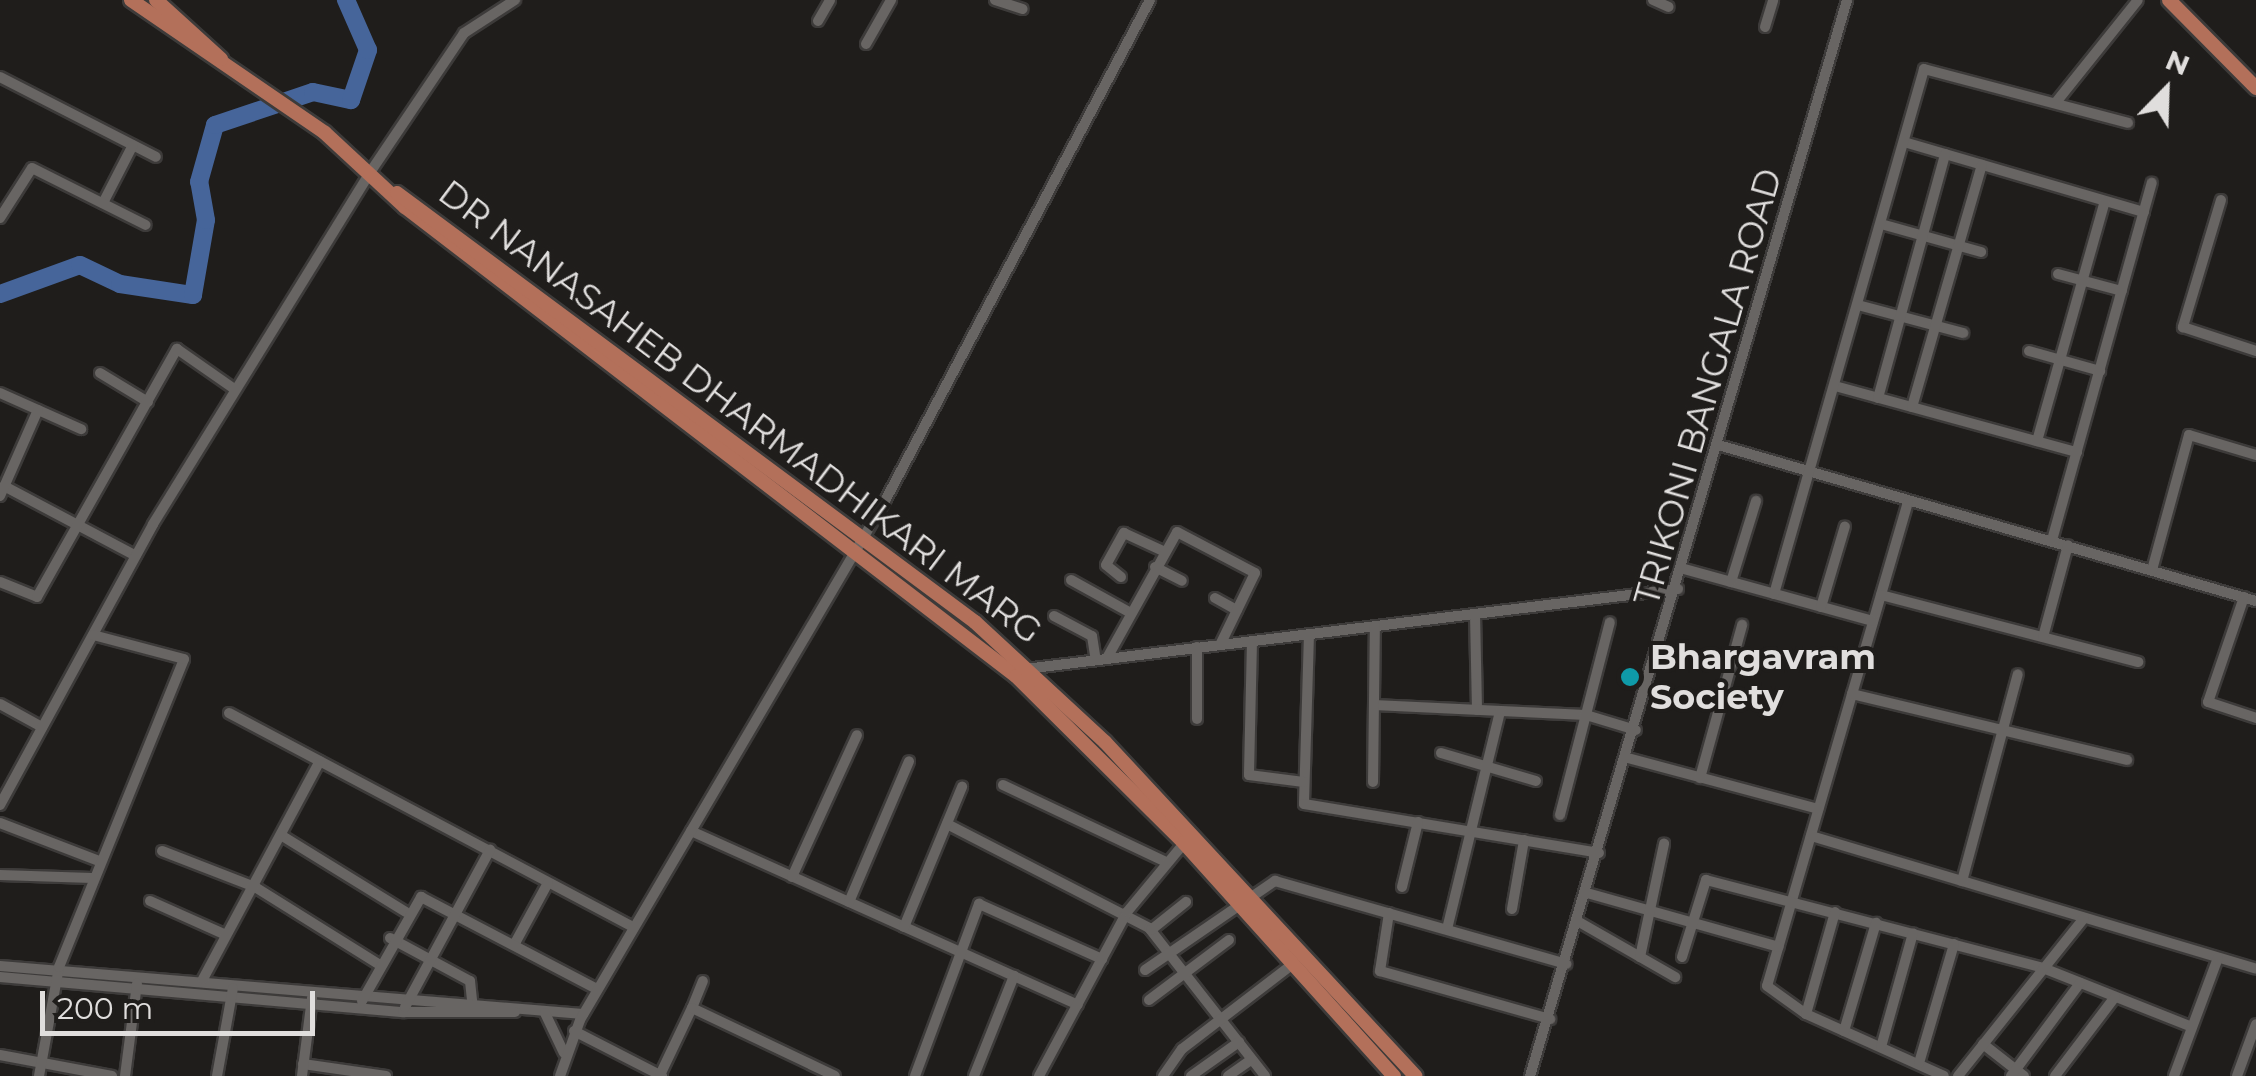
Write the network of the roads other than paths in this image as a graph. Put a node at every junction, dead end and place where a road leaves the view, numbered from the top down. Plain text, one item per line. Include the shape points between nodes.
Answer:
1 (131, 0) edge
2 (156, 0) edge
3 (515, 0) edge
4 (830, 0) edge
5 (891, 0) edge
6 (995, 0) edge
7 (1150, 0) edge
8 (1653, 0) edge
9 (1774, 0) edge
10 (1847, 0) edge
11 (2138, 0) edge
12 (2169, 0) edge
13 (1669, 6) dead end
14 (1023, 9) dead end
15 (818, 21) dead end
16 (1765, 27) dead end
17 (866, 44) dead end
18 (221, 59) junction
19 (1, 79) edge
20 (2256, 88) edge
21 (2057, 101) junction
22 (2128, 123) dead end
23 (1904, 142) junction
24 (133, 145) junction
25 (1945, 154) junction
26 (156, 157) dead end
27 (1982, 165) junction
28 (372, 172) junction
29 (2152, 183) dead end
30 (2221, 200) dead end
31 (2105, 201) junction
32 (104, 203) junction
33 (2144, 212) junction
34 (0, 218) edge
35 (1881, 224) junction
36 (146, 225) dead end
37 (1922, 236) junction
38 (1959, 246) junction
39 (1981, 252) dead end
40 (2058, 274) dead end
41 (2083, 280) junction
42 (2122, 292) junction
43 (1858, 305) junction
44 (1900, 316) junction
45 (1936, 326) junction
46 (1963, 333) dead end
47 (2029, 351) dead end
48 (2256, 351) edge
49 (2060, 360) junction
50 (2100, 371) junction
51 (100, 372) dead end
52 (1835, 386) junction
53 (233, 388) junction
54 (0, 393) edge
55 (1878, 398) junction
56 (148, 402) junction
57 (1912, 407) junction
58 (38, 410) junction
59 (81, 429) dead end
60 (2037, 441) junction
61 (1722, 446) junction
62 (2077, 452) junction
63 (2255, 453) edge
64 (1810, 472) junction
65 (2, 491) edge
66 (1756, 501) dead end
67 (1908, 502) junction
68 (78, 525) junction
69 (1846, 526) dead end
70 (2052, 540) junction
71 (859, 544) junction
72 (2068, 545) junction
73 (1163, 551) junction
74 (136, 556) junction
75 (1155, 567) junction
76 (1684, 570) junction
77 (2152, 570) junction
78 (1121, 577) dead end
79 (1071, 580) dead end
80 (1182, 581) dead end
81 (0, 582) edge
82 (1731, 582) junction
83 (1678, 590) junction
84 (1774, 594) junction
85 (1881, 595) junction
86 (1215, 598) dead end
87 (2250, 599) edge
88 (1821, 606) junction
89 (1237, 610) junction
90 (1131, 613) junction
91 (1474, 614) junction
92 (1054, 616) dead end
93 (1873, 621) junction
94 (1610, 622) dead end
95 (1742, 625) dead end
96 (1375, 626) junction
97 (1309, 634) junction
98 (93, 636) junction
99 (2043, 637) junction
100 (1252, 641) junction
101 (1220, 644) junction
102 (1197, 648) junction
103 (1101, 659) junction
104 (2138, 662) dead end
105 (1021, 672) junction
106 (2018, 674) dead end
107 (1852, 694) junction
108 (0, 704) edge
109 (1374, 705) junction
110 (1477, 710) junction
111 (1500, 711) junction
112 (229, 713) dead end
113 (1586, 715) junction
114 (1197, 718) dead end
115 (2256, 718) edge
116 (42, 727) junction
117 (1636, 730) junction
118 (2000, 734) junction
119 (856, 735) dead end
120 (1441, 753) dead end
121 (1628, 758) junction
122 (2127, 760) dead end
123 (320, 761) junction
124 (909, 761) dead end
125 (1488, 767) junction
126 (1700, 778) junction
127 (1536, 781) dead end
128 (1304, 782) junction
129 (1373, 782) dead end
130 (1004, 785) dead end
131 (962, 787) dead end
132 (0, 805) edge
133 (1818, 810) junction
134 (1560, 814) dead end
135 (1418, 822) junction
136 (0, 823) edge
137 (947, 824) junction
138 (690, 831) junction
139 (1472, 832) junction
140 (1811, 836) junction
141 (284, 837) junction
142 (1189, 839) junction
143 (1524, 840) junction
144 (1664, 844) dead end
145 (490, 850) junction
146 (162, 851) dead end
147 (1600, 853) junction
148 (100, 861) junction
149 (1164, 861) junction
150 (0, 875) edge
151 (792, 876) junction
152 (92, 878) junction
153 (1962, 882) junction
154 (548, 883) junction
155 (256, 886) junction
156 (1402, 887) dead end
157 (1587, 894) junction
158 (1241, 898) junction
159 (150, 900) dead end
160 (1792, 900) junction
161 (849, 902) junction
162 (1186, 902) dead end
163 (1512, 908) dead end
164 (1650, 911) junction
165 (406, 912) junction
166 (1127, 912) junction
167 (1834, 912) junction
168 (454, 914) junction
169 (1388, 914) junction
170 (2084, 918) junction
171 (1579, 922) junction
172 (1691, 922) junction
173 (1876, 923) junction
174 (634, 927) junction
175 (904, 927) junction
176 (1447, 929) junction
177 (1151, 930) junction
178 (1912, 933) junction
179 (226, 936) junction
180 (390, 938) junction
181 (1229, 940) dead end
182 (1954, 944) junction
183 (514, 946) junction
184 (1779, 946) junction
185 (1170, 951) junction
186 (960, 952) junction
187 (1640, 957) junction
188 (1682, 957) dead end
189 (2218, 958) junction
190 (430, 959) junction
191 (1102, 959) junction
192 (378, 964) junction
193 (1566, 964) junction
194 (0, 966) edge
195 (1290, 966) junction
196 (2043, 968) junction
197 (1145, 970) dead end
198 (2256, 970) edge
199 (58, 972) junction
200 (1185, 972) junction
201 (1014, 976) junction
202 (0, 977) edge
203 (1675, 977) dead end
204 (203, 979) junction
205 (703, 980) dead end
206 (2080, 983) junction
207 (136, 984) junction
208 (233, 987) junction
209 (597, 990) junction
210 (312, 997) junction
211 (2115, 997) junction
212 (1149, 1000) dead end
213 (362, 1002) junction
214 (1078, 1005) junction
215 (405, 1007) junction
216 (473, 1008) junction
217 (692, 1008) junction
218 (546, 1014) junction
219 (1806, 1014) junction
220 (582, 1017) junction
221 (1222, 1019) junction
222 (1550, 1019) junction
223 (2256, 1024) edge
224 (2192, 1027) junction
225 (574, 1031) junction
226 (1844, 1031) junction
227 (1239, 1042) junction
228 (1983, 1044) junction
229 (1882, 1047) junction
230 (2252, 1048) edge
231 (564, 1053) junction
232 (0, 1056) edge
233 (1252, 1059) junction
234 (42, 1063) junction
235 (1919, 1063) junction
236 (302, 1070) edge
237 (1169, 1073) edge
238 (919, 1074) edge
239 (2017, 1074) edge
240 (39, 1076) edge
241 (112, 1076) edge
242 (124, 1076) edge
243 (217, 1076) edge
244 (386, 1076) edge
245 (560, 1076) edge
246 (661, 1076) edge
247 (835, 1076) edge
248 (974, 1076) edge
249 (1039, 1076) edge
250 (1191, 1076) edge
251 (1228, 1076) edge
252 (1264, 1076) edge
253 (1394, 1076) edge
254 (1415, 1076) edge
255 (1530, 1076) edge
256 (1944, 1076) edge
257 (1958, 1076) edge
258 (2055, 1076) edge
259 (2174, 1076) edge
260 (2237, 1076) edge

1 - 18 main road, DR NANASAHEB DHARMADHIKARI MARG
2 - 18 main road, DR NANASAHEB DHARMADHIKARI MARG
3 - 28 street via 464,33
4 - 15 street
5 - 17 street
6 - 14 street
7 - 71 street
8 - 13 street
9 - 16 street
10 - 61 street, TRIKONI BANGALA ROAD
11 - 21 street
12 - 20 main road
18 - 28 main road, DR NANASAHEB DHARMADHIKARI MARG
19 - 24 street
21 - 22 street
21 - 23 street via 1926,67
23 - 25 street
23 - 35 street
24 - 26 street
24 - 32 street
25 - 27 street
25 - 37 street
27 - 31 street
27 - 38 street
28 - 53 street
28 - 71 main road, DR NANASAHEB DHARMADHIKARI MARG
29 - 33 street
30 - 48 street via 2184,327
31 - 33 street
31 - 41 street
32 - 34 street via 32,168
32 - 36 street
33 - 42 street
35 - 37 street
35 - 43 street
37 - 38 street
37 - 44 street
38 - 39 street
38 - 45 street
40 - 41 street
41 - 42 street
41 - 49 street
42 - 50 street
43 - 44 street
43 - 52 street
44 - 45 street
44 - 55 street
45 - 46 street
45 - 57 street
47 - 49 street
49 - 50 street
49 - 60 street
50 - 62 street
51 - 56 street
52 - 55 street
52 - 64 street
53 - 56 street via 185,346
53 - 74 street
54 - 58 street
55 - 57 street
56 - 68 street
57 - 60 street
58 - 59 street
58 - 65 street
60 - 62 street
61 - 64 street
61 - 76 street, TRIKONI BANGALA ROAD
62 - 70 street
63 - 77 street via 2189,435
64 - 67 street
64 - 84 street
65 - 68 street
66 - 82 street
67 - 70 street
67 - 85 street
68 - 74 street
68 - 81 street via 37,597
69 - 88 street
70 - 72 street
71 - 105 main road, DR NANASAHEB DHARMADHIKARI MARG
71 - 138 street
72 - 77 street
72 - 99 street
73 - 75 street
73 - 78 street via 1124,533 1106,565
73 - 89 street via 1179,532 1252,570
74 - 98 street
75 - 80 street
75 - 90 street
76 - 82 street
76 - 83 street, TRIKONI BANGALA ROAD
77 - 87 street
79 - 90 street
82 - 84 street
83 - 91 street
83 - 117 street, TRIKONI BANGALA ROAD
84 - 88 street
85 - 93 street
85 - 99 street
86 - 89 street
87 - 115 street via 2208,702
88 - 93 street
89 - 101 street
90 - 103 street
91 - 96 street
91 - 110 street
92 - 103 street via 1092,636
93 - 107 street
94 - 113 street
95 - 126 street
96 - 97 street
96 - 109 street
97 - 100 street
97 - 128 street
98 - 116 street
98 - 148 street via 184,660
99 - 104 street
100 - 101 street
100 - 128 street via 1249,775
101 - 102 street
102 - 103 street
102 - 114 street
103 - 105 street
105 - 142 main road, DR NANASAHEB DHARMADHIKARI MARG
106 - 118 street
107 - 118 street
107 - 133 street
108 - 116 street
109 - 110 street
109 - 129 street
110 - 111 street
111 - 113 street
111 - 125 street
112 - 123 street
113 - 117 street
113 - 134 street
116 - 132 street
117 - 121 street, TRIKONI BANGALA ROAD
118 - 122 street
118 - 153 street
119 - 151 street
120 - 125 street
121 - 126 street
121 - 147 street, TRIKONI BANGALA ROAD
123 - 141 street
123 - 145 street
124 - 161 street
125 - 127 street
125 - 139 street
126 - 133 street
128 - 135 street via 1308,806
130 - 149 street
131 - 137 street
133 - 140 street
135 - 139 street
135 - 156 street
136 - 148 street
137 - 166 street
137 - 175 street
138 - 151 street
138 - 174 street
139 - 143 street
139 - 176 street
140 - 153 street
140 - 160 street
141 - 155 street
141 - 165 street
142 - 149 street
142 - 158 main road, DR NANASAHEB DHARMADHIKARI MARG
143 - 147 street
143 - 163 street
144 - 164 street
145 - 154 street
145 - 168 street
146 - 155 street
147 - 157 street, TRIKONI BANGALA ROAD
148 - 152 street
149 - 166 street
150 - 152 street
151 - 161 street
152 - 199 street
153 - 170 street
154 - 174 street
154 - 183 street
155 - 179 street
155 - 192 street
157 - 164 street
157 - 171 street, TRIKONI BANGALA ROAD
158 - 169 street via 1274,881
158 - 185 street
158 - 195 main road, DR NANASAHEB DHARMADHIKARI MARG
158 - 254 main road, DR NANASAHEB DHARMADHIKARI MARG
159 - 179 street
160 - 167 street
160 - 172 street via 1706,880
160 - 184 street
161 - 175 street
162 - 177 street
164 - 172 street
164 - 187 street
165 - 168 street via 421,897
165 - 180 street
166 - 177 street
166 - 191 street
167 - 173 street
167 - 219 street
168 - 183 street
168 - 190 street
169 - 176 street
169 - 222 street via 1380,971
170 - 189 street
170 - 196 street
171 - 187 street
171 - 193 street, TRIKONI BANGALA ROAD
172 - 184 street
172 - 188 street
173 - 178 street
173 - 226 street
174 - 209 street
175 - 186 street
176 - 193 street
177 - 185 street
178 - 182 street
178 - 229 street
179 - 204 street
180 - 190 street
180 - 192 street
181 - 200 street
182 - 196 street
182 - 235 street
183 - 209 street
184 - 219 street via 1768,989
185 - 197 street
185 - 200 street
186 - 191 street via 979,904
186 - 201 street
186 - 238 street
187 - 203 street
189 - 198 street
189 - 224 street
190 - 215 street
190 - 216 street via 470,981
191 - 214 street
192 - 213 street
193 - 222 street, TRIKONI BANGALA ROAD
194 - 199 street
195 - 221 street
195 - 253 main road, DR NANASAHEB DHARMADHIKARI MARG
196 - 206 street
196 - 228 street
199 - 202 street
199 - 204 street
199 - 207 street
199 - 234 street
200 - 212 street
200 - 221 street
201 - 214 street
201 - 248 street
204 - 208 street
205 - 217 street
206 - 211 street
206 - 239 street
207 - 208 street
207 - 242 street
208 - 210 street
208 - 243 street
209 - 220 street
210 - 213 street
210 - 236 street
211 - 224 street
211 - 258 street
213 - 215 street
214 - 249 street
215 - 216 street
216 - 218 street
216 - 220 street
217 - 246 street
217 - 247 street
218 - 220 street
218 - 231 street
219 - 226 street
220 - 225 street
221 - 227 street
221 - 237 street
222 - 255 street, TRIKONI BANGALA ROAD
223 - 230 street
224 - 259 street
225 - 231 street
225 - 246 street
226 - 229 street
227 - 233 street
227 - 250 street
228 - 239 street
228 - 257 street
229 - 235 street
230 - 260 street
231 - 245 street
232 - 234 street
233 - 251 street
233 - 252 street
234 - 240 street
234 - 241 street
235 - 256 street
236 - 244 street

